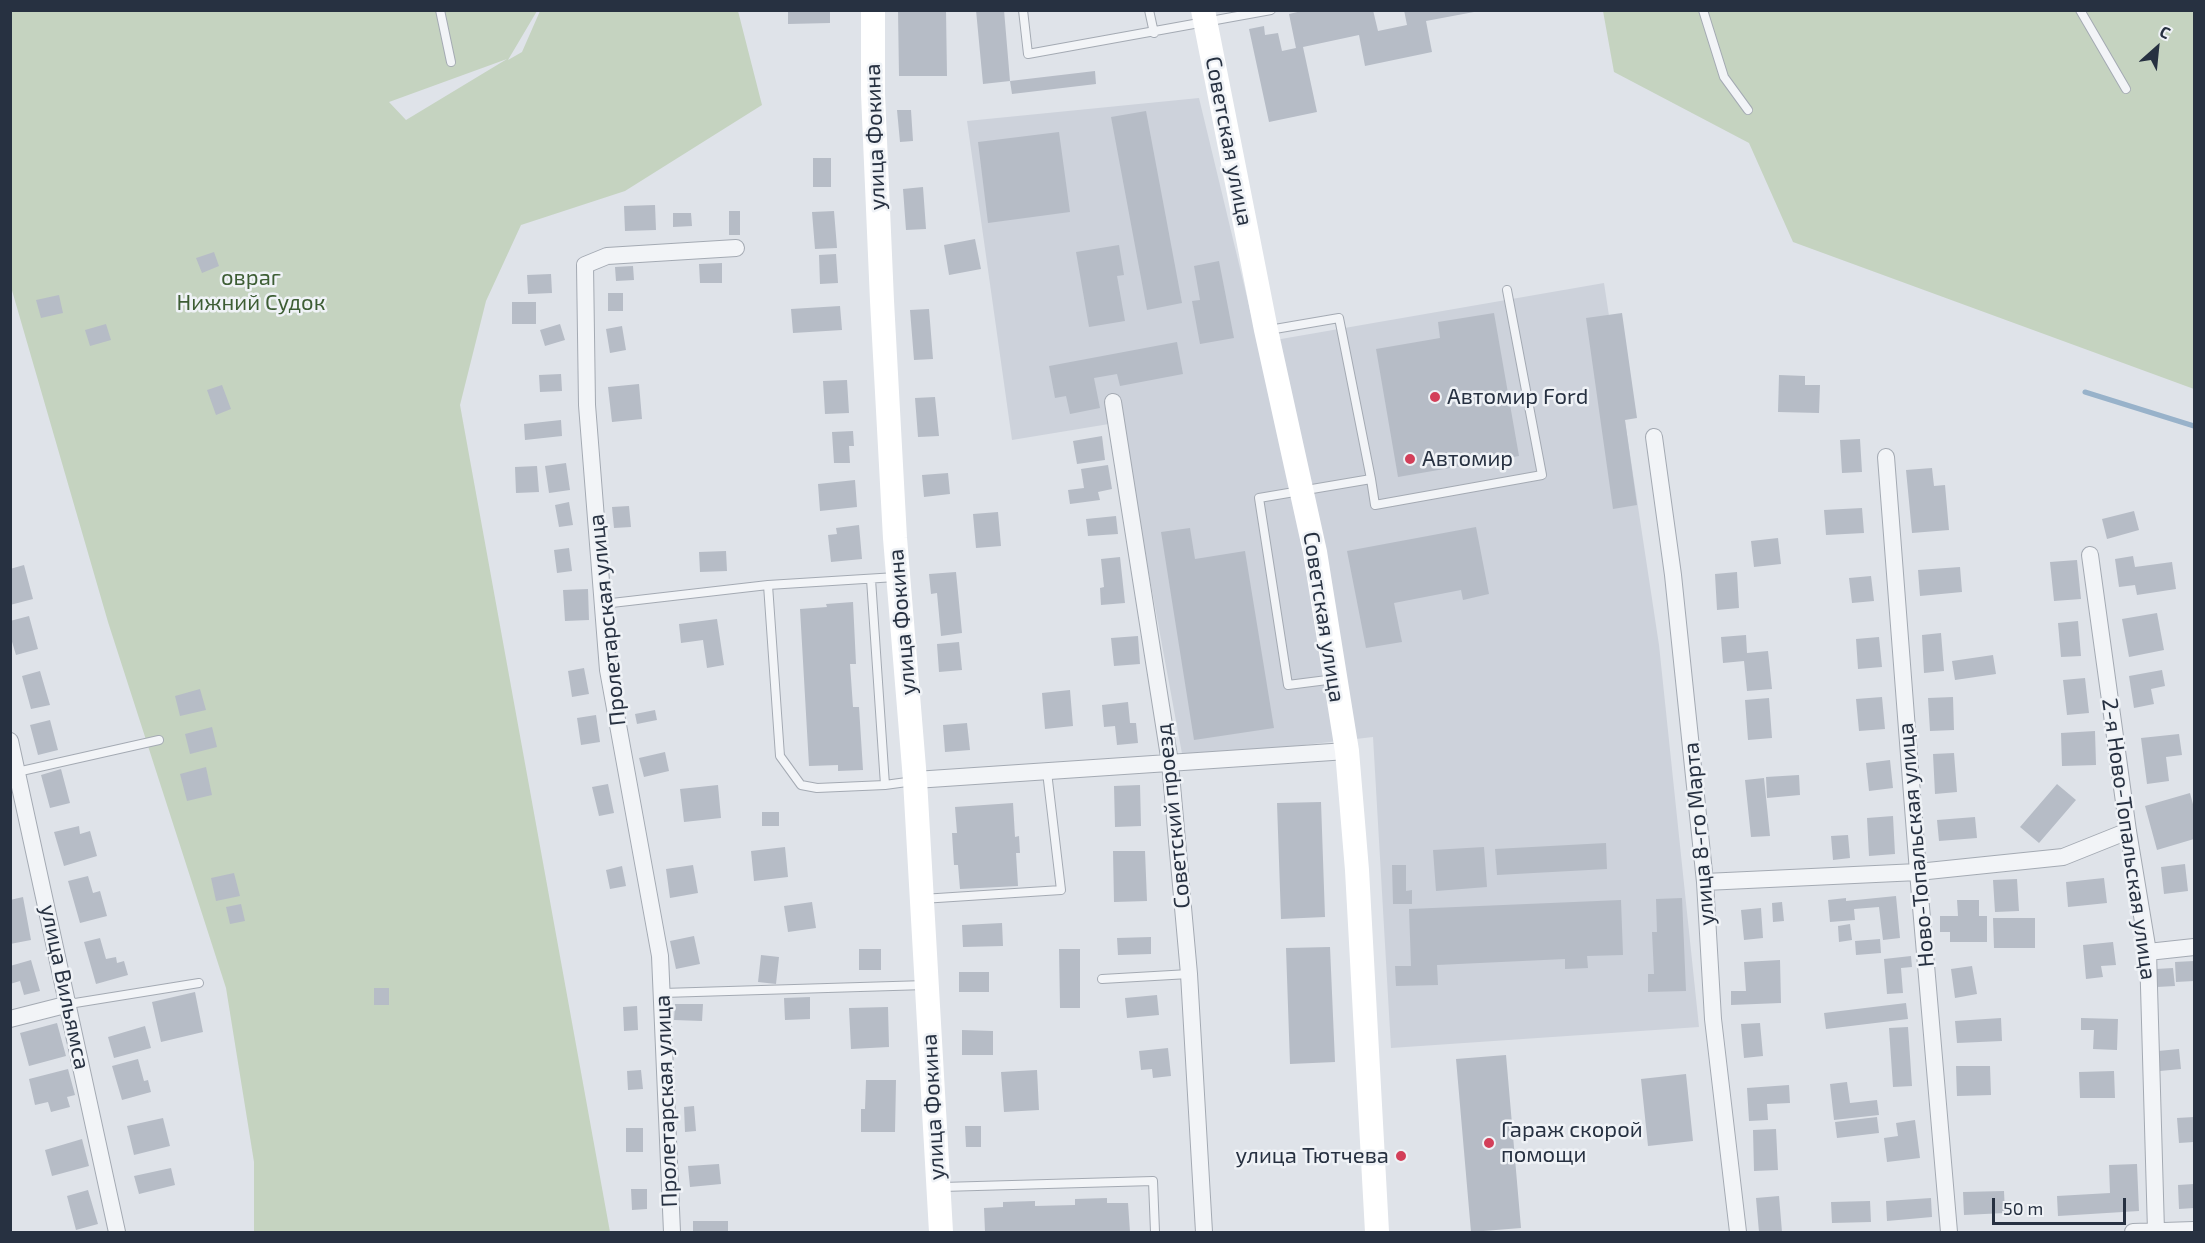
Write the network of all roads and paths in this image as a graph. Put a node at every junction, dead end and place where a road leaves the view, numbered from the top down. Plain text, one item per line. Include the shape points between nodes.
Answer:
1 (440, 10) edge
2 (873, 10) edge
3 (1023, 10) edge
4 (1149, 10) edge
5 (1271, 10) edge
6 (1703, 10) edge
7 (2080, 10) edge
8 (1204, 17) edge
9 (1154, 33) junction
10 (451, 62) dead end
11 (2126, 89) dead end
12 (1748, 110) dead end
13 (736, 248) dead end
14 (1508, 290) dead end
15 (1266, 330) junction
16 (1113, 402) dead end
17 (1654, 437) dead end
18 (1886, 457) dead end
19 (1371, 478) junction
20 (1302, 492) junction
21 (2090, 555) dead end
22 (899, 577) junction
23 (871, 579) junction
24 (768, 585) junction
25 (603, 604) junction
26 (1335, 679) junction
27 (159, 740) dead end
28 (10, 741) edge
29 (1347, 752) junction
30 (1170, 763) junction
31 (17, 772) junction
32 (1047, 772) junction
33 (915, 780) junction
34 (885, 785) junction
35 (2127, 831) junction
36 (1918, 872) junction
37 (1705, 882) junction
38 (921, 899) junction
39 (2194, 947) edge
40 (2148, 952) junction
41 (1189, 974) junction
42 (1102, 979) dead end
43 (199, 983) dead end
44 (927, 985) junction
45 (663, 993) junction
46 (69, 1004) junction
47 (10, 1018) edge
48 (938, 1188) junction
49 (2194, 1230) edge
50 (2156, 1231) junction
51 (117, 1233) edge
52 (672, 1233) edge
53 (941, 1233) edge
54 (1155, 1233) edge
55 (1204, 1233) edge
56 (1377, 1233) edge
57 (1738, 1233) edge
58 (1949, 1233) edge
59 (2133, 1233) edge

1 - 10 lane
2 - 22 main road, улица Фокина via 882,301
3 - 9 lane via 1028,54
4 - 9 lane
5 - 8 lane
6 - 12 lane via 1724,77
7 - 11 lane
8 - 9 lane
8 - 15 main road, Советская улица
13 - 25 street, Пролетарская улица via 607,256 585,265 587,405
14 - 19 lane via 1542,475 1375,505
15 - 19 lane via 1339,318
15 - 20 main road, Советская улица
16 - 30 street, Советский проезд
17 - 37 street, улица 8-го Марта via 1673,575
18 - 36 street, Ново-Топальская улица
19 - 20 lane
20 - 26 main road, Советская улица
20 - 26 lane via 1259,498 1288,685
21 - 35 street, 2-я Ново-Топальская улица
22 - 23 lane
22 - 33 main road, улица Фокина
23 - 24 lane
23 - 34 lane
24 - 25 lane
24 - 34 lane via 780,756 801,785
25 - 45 street, Пролетарская улица via 608,670 660,956
26 - 29 main road, Советская улица
27 - 31 lane
28 - 31 street, улица Вильямса
29 - 30 street
29 - 56 main road, Советская улица
30 - 32 street
30 - 41 street, Советский проезд
31 - 46 street, улица Вильямса
32 - 33 street
32 - 38 lane via 1060,890
33 - 34 lane
33 - 38 main road, улица Фокина
35 - 36 street via 2063,856
35 - 40 street, 2-я Ново-Топальская улица
36 - 37 street
36 - 58 street, Ново-Топальская улица
37 - 57 street, улица 8-го Марта via 1713,1019
38 - 44 main road, улица Фокина
39 - 40 street
40 - 50 street, 2-я Ново-Топальская улица
41 - 42 lane
41 - 55 street, Советский проезд
43 - 46 lane
44 - 45 lane
44 - 48 main road, улица Фокина
45 - 52 street, Пролетарская улица
46 - 47 street
46 - 51 street, улица Вильямса
48 - 53 main road, улица Фокина
48 - 54 lane via 1153,1181
49 - 50 street
50 - 59 street

